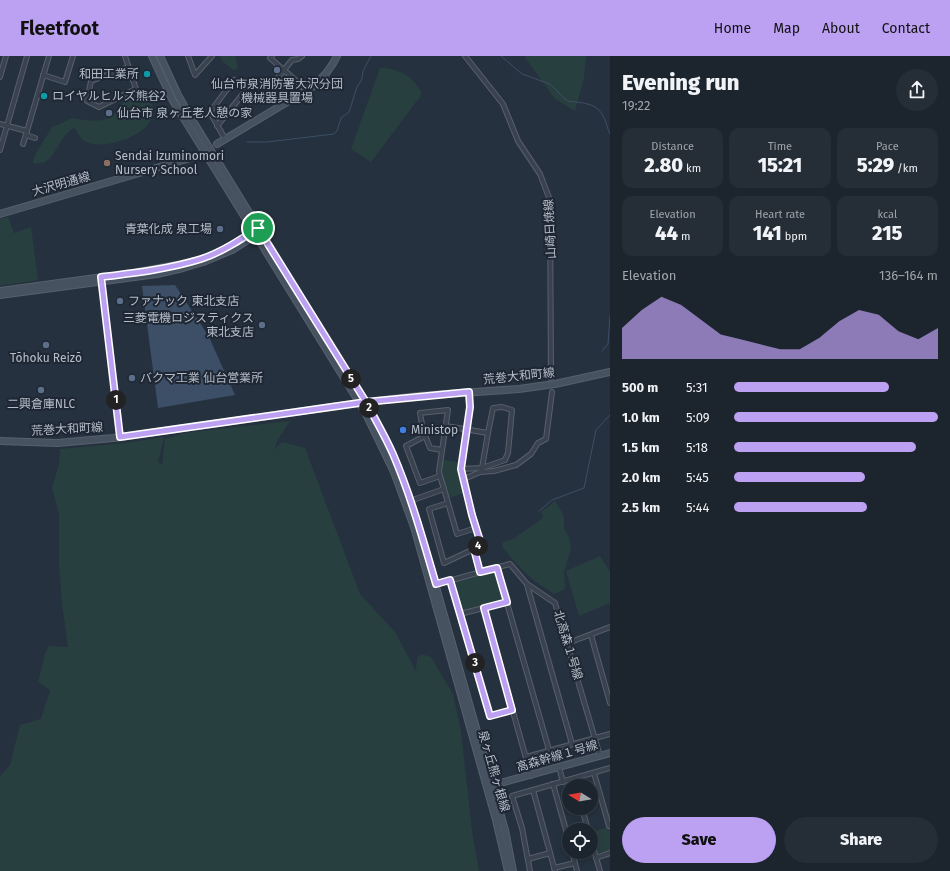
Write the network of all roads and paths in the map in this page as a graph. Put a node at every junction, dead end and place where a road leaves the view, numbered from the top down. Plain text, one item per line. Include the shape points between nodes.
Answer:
1 (6, 56) edge
2 (27, 56) edge
3 (49, 56) edge
4 (73, 56) edge
5 (125, 56) edge
6 (152, 56) edge
7 (160, 56) edge
8 (188, 56) edge
9 (212, 56) edge
10 (272, 56) edge
11 (302, 56) edge
12 (337, 56) edge
13 (465, 56) edge
14 (128, 67) junction
15 (285, 70) junction
16 (43, 75) junction
17 (0, 77) edge
18 (246, 90) junction
19 (307, 90) junction
20 (0, 124) edge
21 (7, 126) junction
22 (217, 126) junction
23 (26, 133) junction
24 (35, 138) dead end
25 (225, 139) junction
26 (23, 144) dead end
27 (217, 144) dead end
28 (0, 150) edge
29 (197, 156) dead end
30 (0, 214) edge
31 (257, 232) junction
32 (101, 279) junction
33 (0, 291) edge
34 (0, 295) edge
35 (610, 372) edge
36 (551, 378) dead end
37 (469, 392) junction
38 (552, 392) dead end
39 (363, 403) junction
40 (446, 426) junction
41 (467, 429) junction
42 (488, 433) junction
43 (425, 436) junction
44 (120, 437) junction
45 (0, 441) edge
46 (442, 450) junction
47 (482, 468) junction
48 (461, 469) junction
49 (440, 476) junction
50 (464, 479) junction
51 (444, 489) junction
52 (410, 501) junction
53 (448, 503) junction
54 (476, 528) junction
55 (474, 549) junction
56 (497, 568) junction
57 (480, 572) junction
58 (450, 580) junction
59 (527, 584) junction
60 (433, 585) junction
61 (507, 602) junction
62 (484, 608) junction
63 (460, 614) junction
64 (610, 627) edge
65 (591, 635) junction
66 (568, 643) junction
67 (610, 703) edge
68 (512, 710) junction
69 (610, 734) edge
70 (595, 738) junction
71 (572, 744) junction
72 (548, 750) junction
73 (610, 753) edge
74 (600, 756) junction
75 (526, 757) junction
76 (559, 767) junction
77 (610, 768) edge
78 (594, 773) junction
79 (531, 776) junction
80 (562, 779) edge
81 (574, 779) edge
82 (562, 782) edge
83 (554, 784) junction
84 (490, 786) junction
85 (533, 790) junction
86 (565, 823) edge
87 (610, 826) edge
88 (550, 853) junction
89 (610, 853) edge
90 (598, 857) edge
91 (528, 859) junction
92 (574, 859) edge
93 (596, 859) edge
94 (575, 862) junction
95 (555, 870) edge
96 (508, 871) edge
97 (513, 871) edge
98 (530, 871) edge
99 (577, 871) edge
100 (600, 871) edge

1 - 17 street
2 - 21 street
3 - 16 street
4 - 16 street via 65,82
5 - 14 street
6 - 31 street, 泉ヶ丘熊ヶ根線 via 173,101
7 - 31 street, 泉ヶ丘熊ヶ根線 via 183,104
8 - 9 street via 195,75
10 - 15 street via 270,58
11 - 15 street via 292,60
12 - 19 street via 333,67
13 - 36 street, 山崎日焼線 via 503,104 518,141 540,174 550,200
14 - 14 street via 136,89 99,107 87,101 92,82
15 - 18 street via 259,101
15 - 19 street
16 - 23 street
18 - 22 street
18 - 22 street via 234,80 210,112
19 - 25 street
20 - 21 street
21 - 23 street
21 - 28 street
22 - 25 street
23 - 24 street
23 - 26 street
25 - 27 street
29 - 30 street, 大沢明通線
31 - 32 street via 202,258
31 - 39 street, 泉ヶ丘熊ヶ根線
32 - 33 street
32 - 34 street
32 - 44 street
35 - 37 street, 荒巻大和町線 via 555,384
37 - 39 street, 荒巻大和町線
37 - 41 street
38 - 50 street via 546,439 538,443 532,454 516,465 480,472
39 - 44 street, 荒巻大和町線
39 - 52 street, 泉ヶ丘熊ヶ根線 via 391,450
39 - 60 street, 泉ヶ丘熊ヶ根線 via 403,495
40 - 41 street
40 - 43 street via 448,410 420,413
40 - 46 street
41 - 42 street
41 - 48 street
42 - 47 street
42 - 47 street via 493,408 512,410 508,453 505,460
43 - 46 street via 430,448
43 - 49 street via 406,446 411,461 420,483
44 - 45 street, 荒巻大和町線 via 57,443
46 - 49 street
47 - 48 street
48 - 50 street
49 - 51 street
50 - 54 street
51 - 52 street
51 - 53 street
52 - 60 street, 泉ヶ丘熊ヶ根線
53 - 54 street via 457,534
53 - 55 street via 429,509 444,562
54 - 55 street via 481,544
55 - 57 street
56 - 57 street, 北高森１号線
56 - 59 street, 北高森１号線 via 510,564
56 - 61 street
57 - 58 street, 北高森１号線
58 - 60 street, 北高森１号線
58 - 63 street
59 - 66 street, 北高森１号線 via 555,603
59 - 71 street
60 - 84 street, 泉ヶ丘熊ヶ根線
61 - 62 street
61 - 72 street
62 - 63 street
62 - 68 street
63 - 68 street via 490,716
64 - 65 street
65 - 66 street
65 - 67 street
66 - 70 street, 北高森１号線
68 - 75 street
69 - 70 street
70 - 71 street
70 - 74 street, 北高森１号線
71 - 72 street
72 - 75 street
73 - 74 street, 高森幹線１号線
74 - 76 street, 高森幹線１号線
75 - 79 street
76 - 79 street, 高森幹線１号線
76 - 80 street
77 - 78 street
78 - 81 street
78 - 87 street
79 - 84 street, 高森幹線１号線
82 - 83 street
83 - 85 street
83 - 86 street
84 - 96 street, 泉ヶ丘熊ヶ根線
84 - 97 street, 泉ヶ丘熊ヶ根線 via 505,830
85 - 88 street
85 - 91 street via 512,796
88 - 91 street
88 - 95 street
89 - 90 street
91 - 98 street
92 - 94 street
93 - 100 street
94 - 95 street
94 - 99 street

